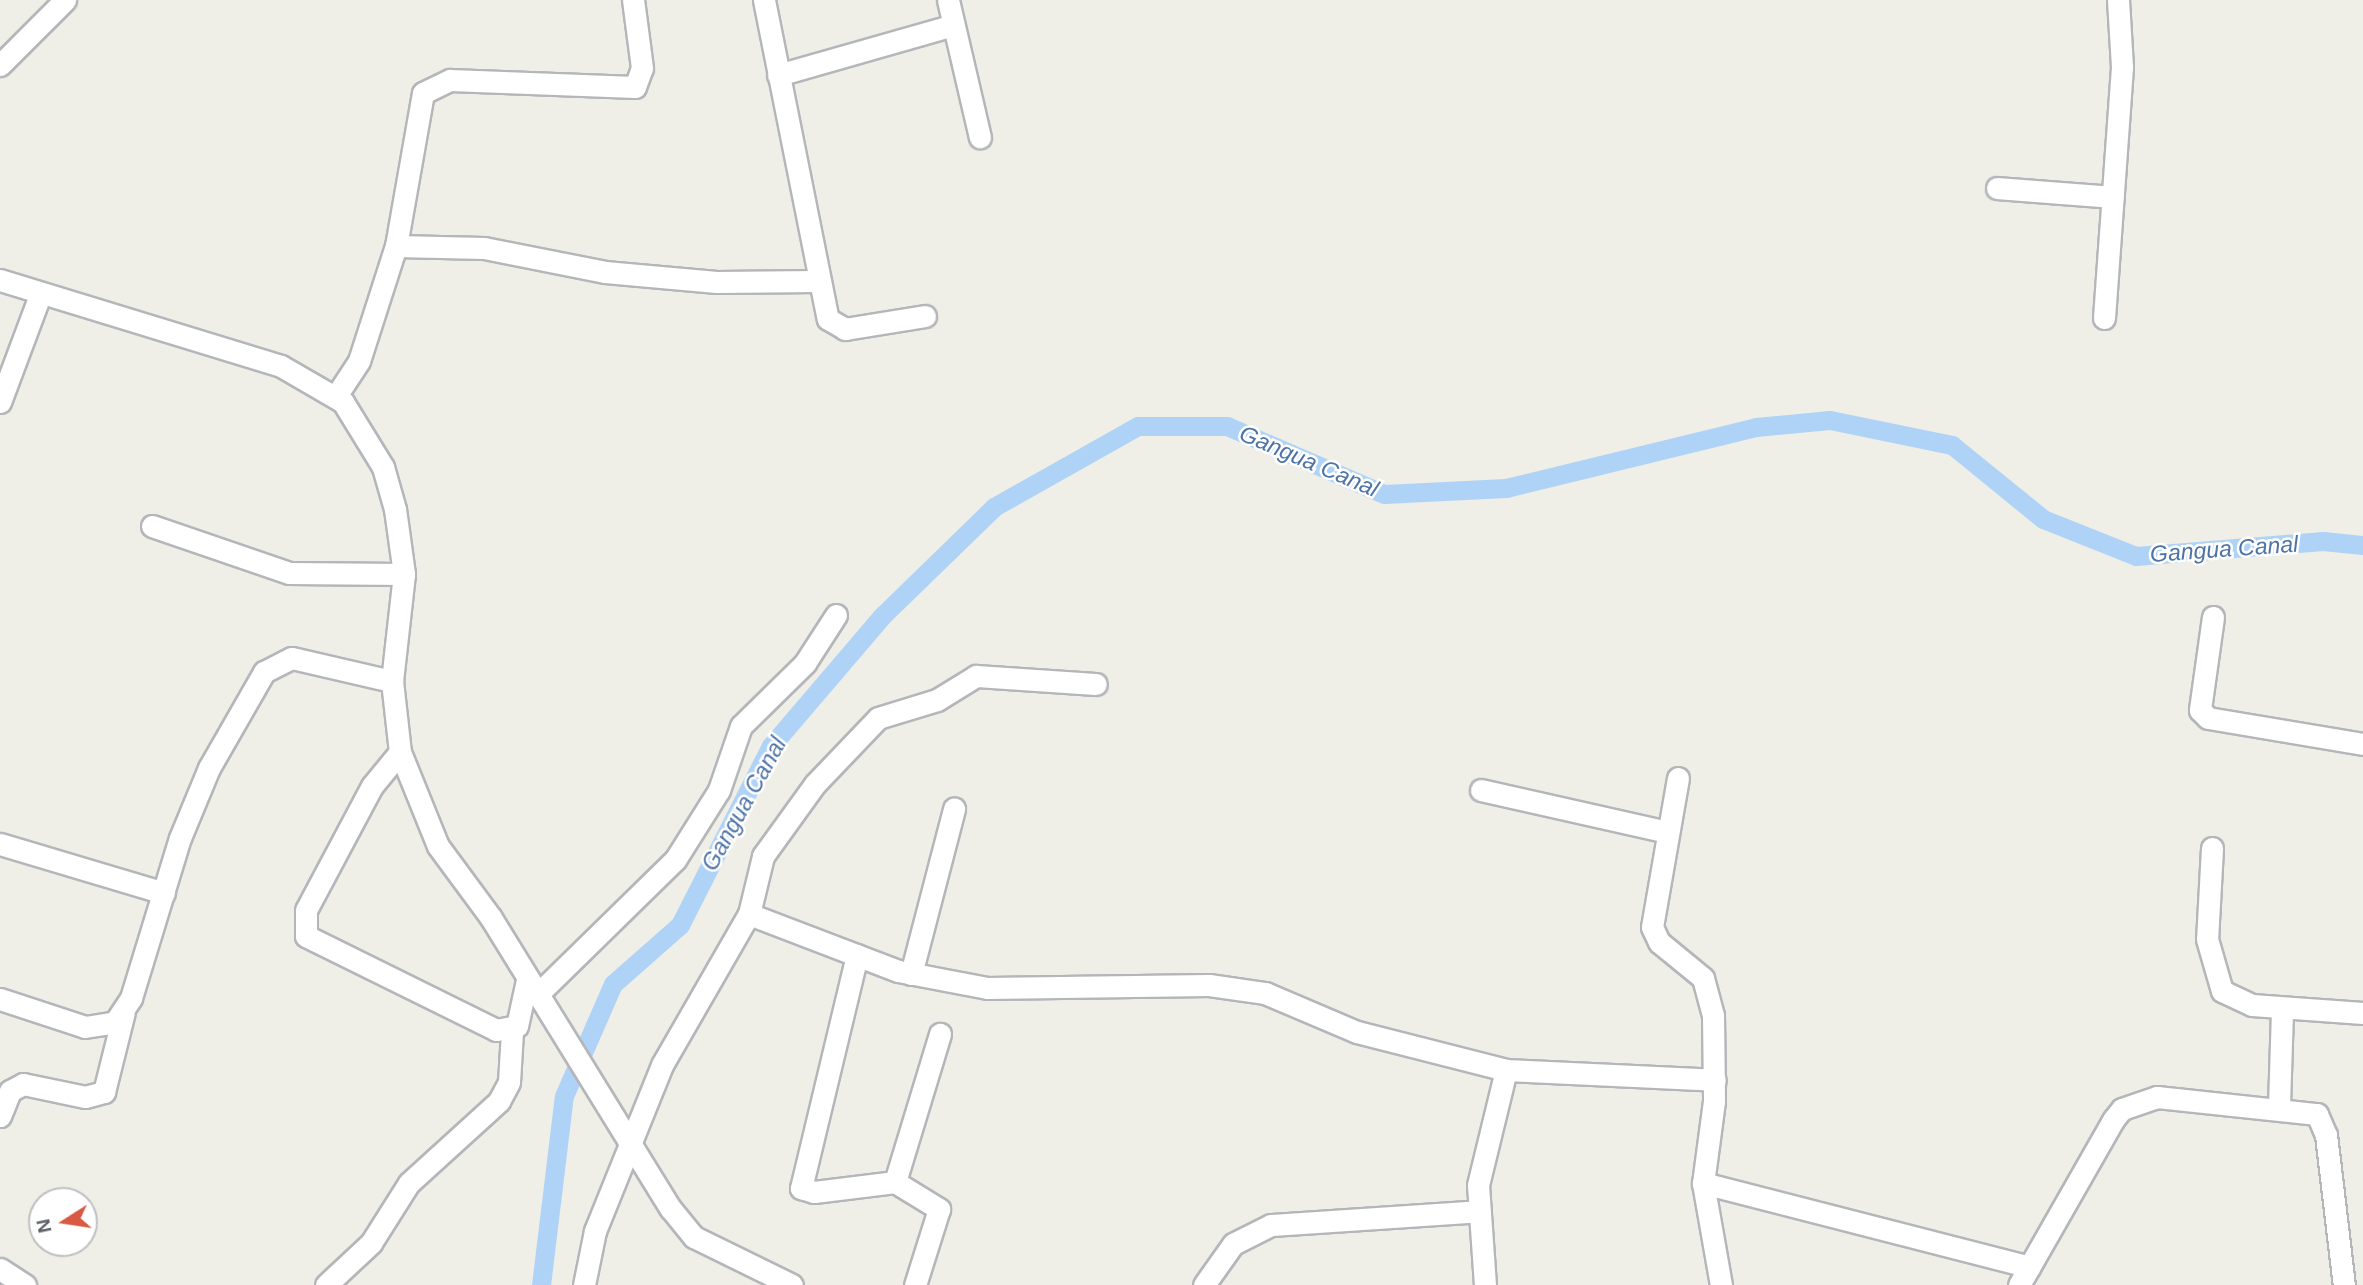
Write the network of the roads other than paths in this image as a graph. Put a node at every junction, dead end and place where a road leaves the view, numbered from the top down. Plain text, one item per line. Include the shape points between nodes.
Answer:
1 (65, 0) edge
2 (633, 0) edge
3 (764, 0) edge
4 (948, 0) edge
5 (2118, 0) edge
6 (953, 25) junction
7 (0, 65) edge
8 (778, 75) junction
9 (980, 136) dead end
10 (1997, 188) dead end
11 (2113, 197) junction
12 (396, 246) junction
13 (0, 280) edge
14 (817, 281) junction
15 (40, 295) junction
16 (925, 316) dead end
17 (2104, 318) dead end
18 (336, 396) junction
19 (0, 402) edge
20 (152, 526) dead end
21 (404, 574) junction
22 (836, 615) dead end
23 (2213, 617) dead end
24 (392, 681) junction
25 (1096, 684) dead end
26 (2363, 744) edge
27 (400, 752) junction
28 (1678, 778) dead end
29 (1480, 790) dead end
30 (954, 809) dead end
31 (1667, 832) junction
32 (0, 844) edge
33 (2212, 848) dead end
34 (164, 893) junction
35 (750, 914) junction
36 (857, 956) junction
37 (911, 974) junction
38 (536, 994) junction
39 (0, 999) edge
40 (2282, 1009) junction
41 (124, 1012) junction
42 (2363, 1013) edge
43 (512, 1031) junction
44 (940, 1034) dead end
45 (1506, 1070) junction
46 (1715, 1080) junction
47 (2279, 1106) junction
48 (0, 1116) edge
49 (626, 1144) junction
50 (895, 1182) junction
51 (1703, 1183) junction
52 (1480, 1211) junction
53 (0, 1269) edge
54 (2024, 1276) edge
55 (25, 1285) edge
56 (326, 1285) edge
57 (584, 1285) edge
58 (792, 1285) edge
59 (915, 1285) edge
60 (1204, 1285) edge
61 (1485, 1285) edge
62 (1721, 1285) edge
63 (2344, 1285) edge

1 - 7 street
2 - 12 street via 642,68 635,87 534,79 450,80 427,88
3 - 8 street
4 - 6 street
5 - 11 street via 2122,67
6 - 8 street
6 - 9 street
8 - 14 street
10 - 11 street
11 - 17 street
12 - 14 street via 484,248 605,272 717,282
12 - 18 street via 359,361
13 - 15 street
14 - 16 street via 828,319 838,328
15 - 18 street via 219,344 281,366
15 - 19 street
18 - 21 street via 383,467
20 - 21 street via 289,573
21 - 24 street
22 - 38 street via 805,663 741,726 719,790 675,860
23 - 26 street via 2200,710 2208,718
24 - 27 street
24 - 34 street via 292,658 264,672 209,768
25 - 35 street via 976,676 937,700 878,718 783,822 763,856
27 - 38 street via 438,846
27 - 43 street via 372,786 306,910 306,936 496,1030
28 - 31 street
29 - 31 street
30 - 37 street
31 - 46 street via 1652,927 1658,942 1703,978 1713,1015
32 - 34 street
33 - 40 street via 2207,939 2214,975 2231,998
34 - 41 street
35 - 36 street
35 - 49 street via 662,1065
36 - 37 street
36 - 50 street via 801,1188 814,1192
37 - 45 street via 987,988 1174,983 1265,993 1357,1032
38 - 43 street
38 - 49 street
39 - 41 street via 85,1027 107,1026
40 - 42 street
40 - 47 street
41 - 48 street via 121,1046 100,1096 23,1084 10,1091
43 - 56 street via 509,1082 499,1101 409,1183 371,1243
44 - 50 street
45 - 46 street
45 - 52 street via 1478,1185
46 - 51 street
47 - 54 street via 2157,1097 2122,1109
47 - 63 street via 2307,1110 2323,1124
49 - 57 street via 595,1231
49 - 58 street via 694,1237
50 - 59 street via 939,1209
51 - 54 street
51 - 62 street
52 - 60 street via 1271,1224 1233,1244
52 - 61 street
53 - 55 street

